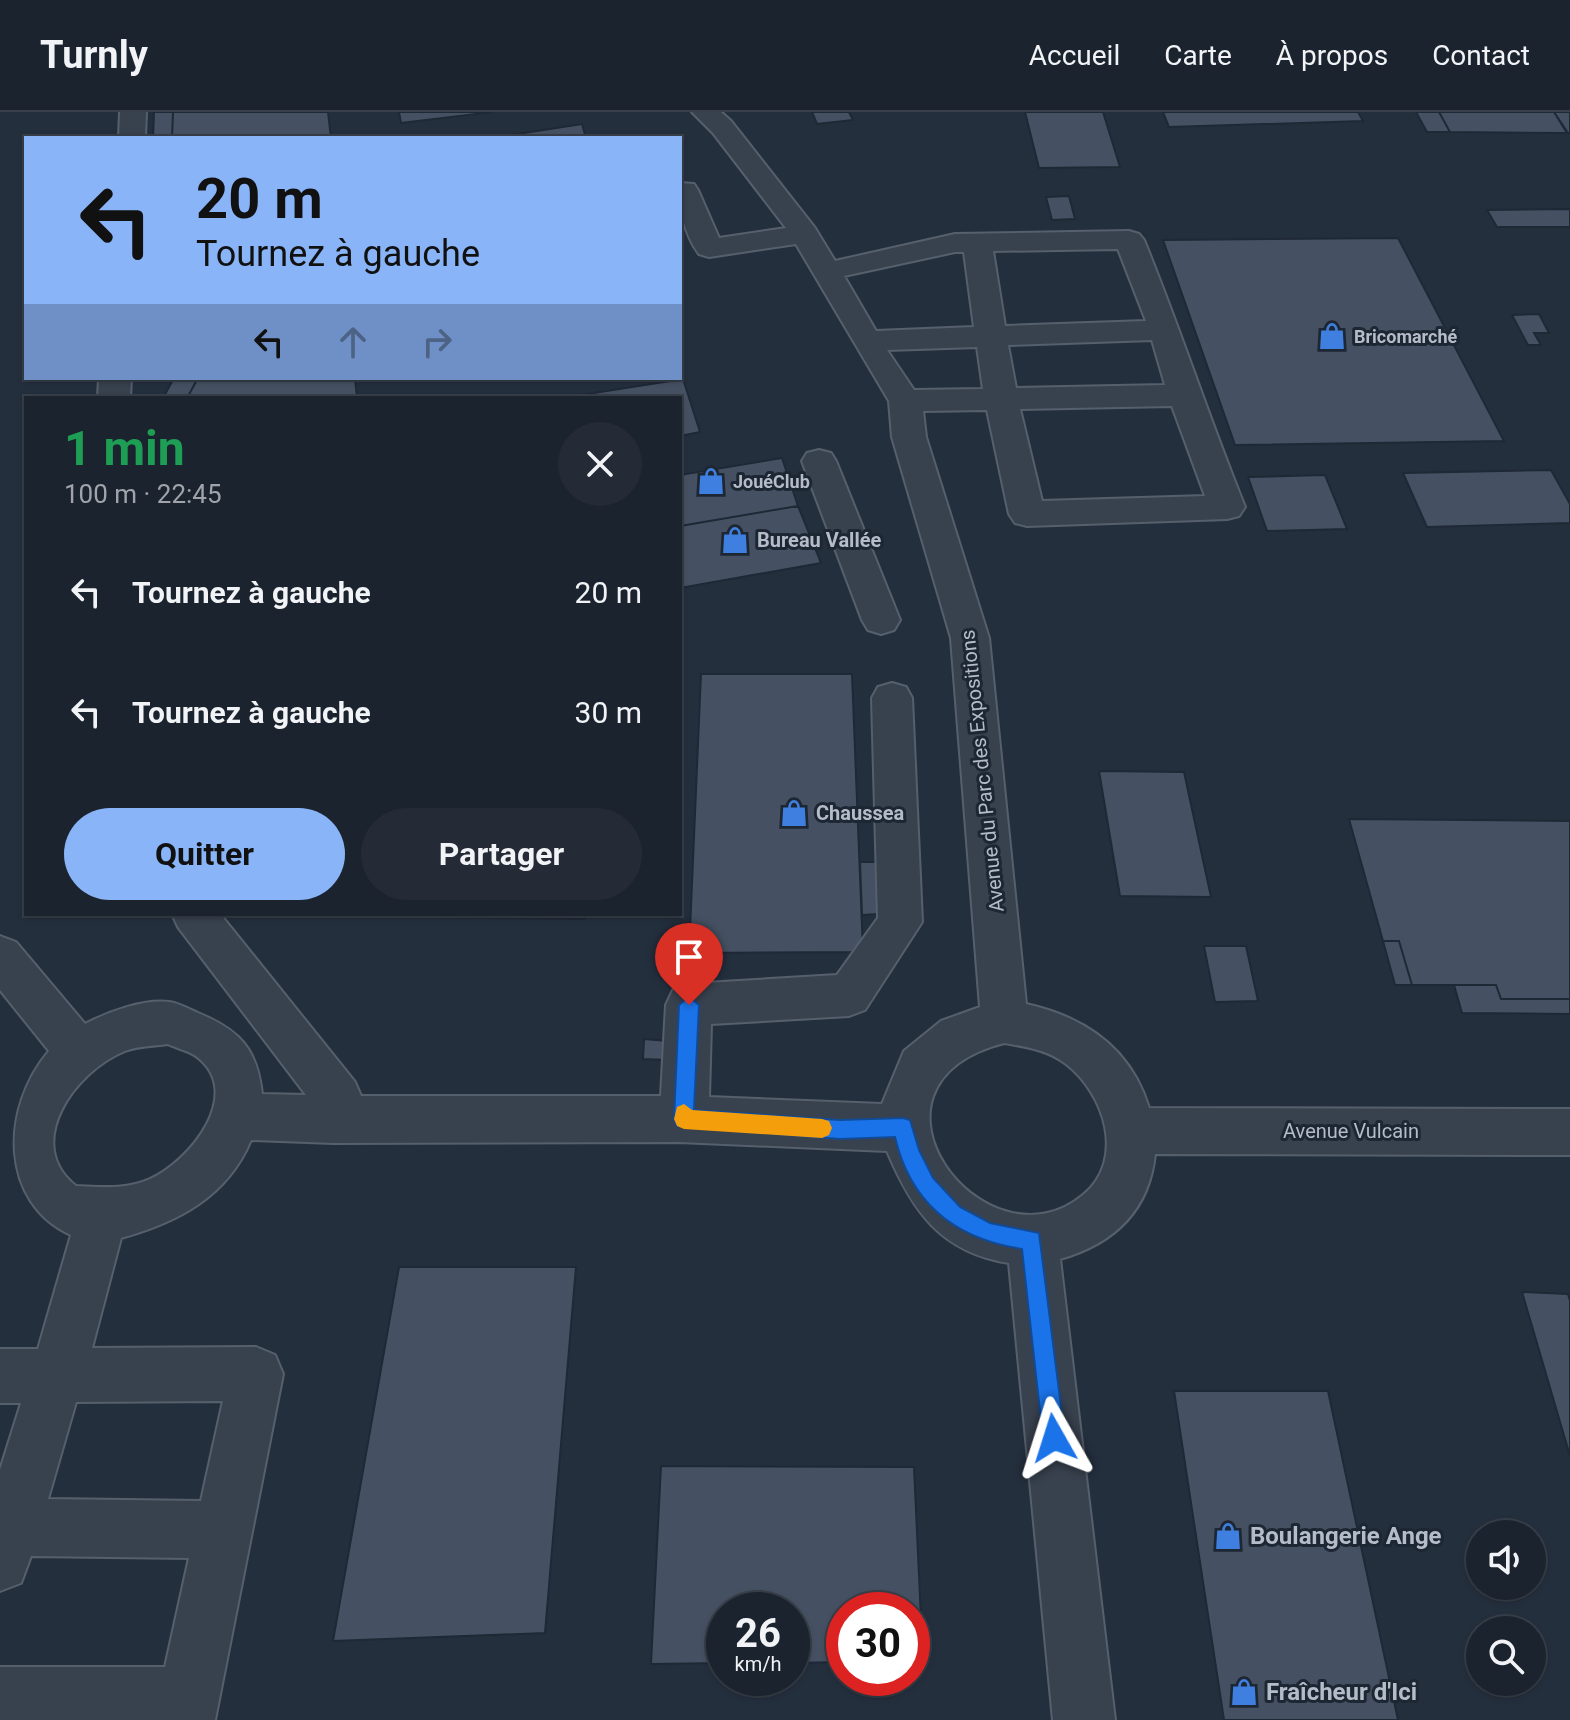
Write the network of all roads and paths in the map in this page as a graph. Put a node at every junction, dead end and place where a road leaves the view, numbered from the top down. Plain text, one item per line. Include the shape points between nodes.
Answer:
1 (133, 112) edge
2 (705, 112) edge
3 (132, 136) edge
4 (684, 190) dead end
5 (805, 234) junction
6 (977, 243) junction
7 (828, 271) junction
8 (1165, 330) junction
9 (991, 337) junction
10 (866, 341) junction
11 (1184, 395) junction
12 (1001, 399) junction
13 (905, 401) junction
14 (819, 461) dead end
15 (881, 620) dead end
16 (892, 698) dead end
17 (196, 916) edge
18 (0, 956) edge
19 (1004, 1022) junction
20 (80, 1053) junction
21 (237, 1116) junction
22 (684, 1119) junction
23 (333, 1120) junction
24 (903, 1127) junction
25 (1133, 1131) junction
26 (1570, 1132) edge
27 (101, 1217) junction
28 (1032, 1240) junction
29 (0, 1376) edge
30 (56, 1376) junction
31 (223, 1530) junction
32 (4, 1538) edge
33 (0, 1698) edge
34 (186, 1709) edge
35 (1084, 1720) edge

1 - 3 street
2 - 5 street, Avenue du Parc des Expositions
4 - 5 street via 709,248
5 - 7 street, Avenue du Parc des Expositions
6 - 7 street via 955,243
6 - 8 street via 1129,240
6 - 9 street
7 - 10 street, Avenue du Parc des Expositions
8 - 9 street
8 - 11 street
9 - 10 street
9 - 12 street
10 - 13 street, Avenue du Parc des Expositions
11 - 12 street
11 - 12 street via 1227,507 1027,514
12 - 13 street
13 - 19 street, Avenue du Parc des Expositions via 909,437 970,638
14 - 15 street
16 - 22 street via 900,922 849,995 689,1005
17 - 23 street via 338,1098
18 - 20 street
19 - 24 street via 959,1035 932,1054 912,1082
19 - 25 street via 1064,1037 1094,1059 1118,1088
20 - 21 street via 139,1025 169,1023 196,1029 218,1043 233,1063 240,1088
20 - 27 street via 54,1078 36,1108 28,1139 31,1169 45,1193 69,1210
21 - 23 street
21 - 27 street via 201,1176 171,1199 136,1213
22 - 23 street
22 - 24 street via 840,1129
24 - 28 street via 925,1186 953,1214 987,1233
25 - 26 street, Avenue Vulcain
25 - 28 street via 1120,1191 1097,1218 1064,1235
27 - 30 street
28 - 35 street
29 - 30 street
30 - 31 street via 256,1374
30 - 32 street
31 - 32 street
31 - 34 street
33 - 34 street

